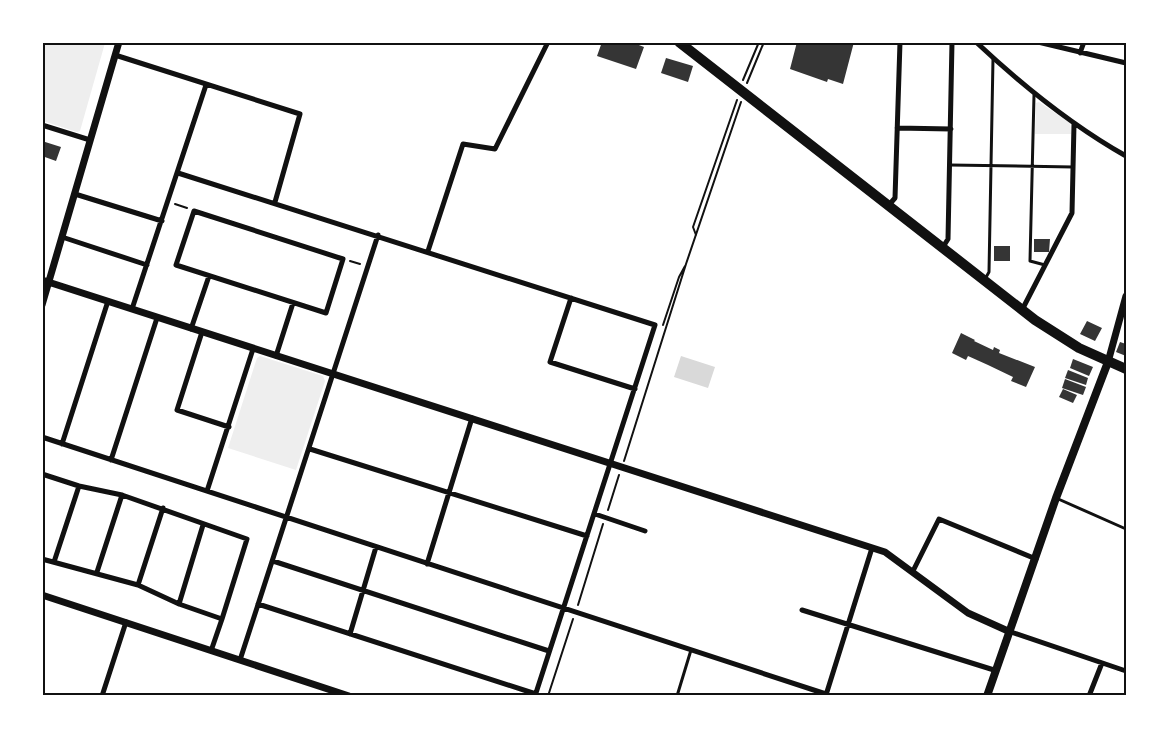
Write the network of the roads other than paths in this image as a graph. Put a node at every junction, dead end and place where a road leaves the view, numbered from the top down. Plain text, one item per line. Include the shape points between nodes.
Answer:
1 (119, 42) edge
2 (548, 42) edge
3 (679, 42) edge
4 (900, 42) edge
5 (952, 42) edge
6 (976, 42) edge
7 (1038, 42) edge
8 (1084, 42) edge
9 (1080, 53) junction
10 (116, 56) junction
11 (993, 58) junction
12 (1126, 62) edge
13 (206, 85) junction
14 (1034, 95) junction
15 (1074, 124) junction
16 (42, 125) edge
17 (897, 128) junction
18 (951, 129) junction
19 (90, 140) junction
20 (1126, 156) edge
21 (950, 165) junction
22 (991, 166) junction
23 (1032, 166) junction
24 (1073, 167) junction
25 (178, 173) junction
26 (75, 194) junction
27 (274, 202) junction
28 (888, 206) junction
29 (162, 221) junction
30 (378, 235) junction
31 (62, 237) junction
32 (942, 248) junction
33 (428, 251) junction
34 (147, 265) junction
35 (1046, 266) junction
36 (209, 276) junction
37 (984, 281) junction
38 (46, 282) edge
39 (1126, 296) edge
40 (571, 298) junction
41 (108, 302) junction
42 (293, 303) junction
43 (42, 305) edge
44 (132, 309) junction
45 (1022, 311) junction
46 (156, 318) junction
47 (191, 329) junction
48 (202, 332) junction
49 (253, 349) junction
50 (276, 356) junction
51 (1108, 362) junction
52 (1126, 369) edge
53 (334, 375) junction
54 (635, 389) junction
55 (472, 418) junction
56 (229, 426) junction
57 (42, 438) edge
58 (62, 444) junction
59 (310, 449) junction
60 (110, 460) junction
61 (611, 463) junction
62 (42, 474) edge
63 (78, 486) junction
64 (207, 492) junction
65 (449, 493) junction
66 (122, 495) junction
67 (1056, 498) junction
68 (163, 508) junction
69 (595, 514) junction
70 (288, 518) junction
71 (203, 525) junction
72 (1126, 529) edge
73 (645, 531) dead end
74 (587, 536) junction
75 (376, 547) junction
76 (872, 548) junction
77 (42, 559) edge
78 (1036, 559) junction
79 (54, 562) junction
80 (273, 562) junction
81 (427, 564) junction
82 (913, 571) junction
83 (97, 572) junction
84 (138, 585) junction
85 (364, 591) junction
86 (42, 595) edge
87 (179, 604) junction
88 (258, 604) junction
89 (563, 609) junction
90 (802, 610) dead end
91 (222, 619) junction
92 (126, 622) junction
93 (848, 623) junction
94 (1008, 631) junction
95 (350, 634) junction
96 (691, 650) junction
97 (211, 651) junction
98 (549, 651) junction
99 (240, 660) junction
100 (1102, 663) junction
101 (994, 670) junction
102 (1126, 671) edge
103 (536, 695) edge
104 (826, 695) edge
105 (102, 696) edge
106 (349, 696) edge
107 (677, 696) edge
108 (987, 696) edge
109 (1089, 696) edge

1 - 10 street
2 - 33 street via 495,149 463,144
3 - 28 highway
4 - 17 street
5 - 18 street
6 - 11 street
7 - 9 street
8 - 9 street
9 - 12 street
10 - 13 street
10 - 19 street
11 - 14 street
11 - 22 lane
13 - 25 street
13 - 27 street via 300,114
14 - 15 street
14 - 23 lane
15 - 20 street
15 - 24 street
16 - 19 street
17 - 18 street
17 - 28 street via 895,198
18 - 21 street
19 - 26 street
21 - 22 lane
21 - 32 street via 948,240
22 - 23 lane
22 - 37 lane via 989,272
23 - 24 lane
23 - 35 lane via 1030,260
24 - 35 street via 1072,213
25 - 27 street
25 - 29 street
26 - 29 street
26 - 31 street
27 - 30 street
28 - 32 highway
29 - 34 street
30 - 33 street
30 - 53 street
31 - 34 street
31 - 38 street
32 - 37 highway
33 - 40 street
34 - 44 street
35 - 45 street
36 - 42 street
36 - 42 street via 176,265 194,211 343,259 326,314
36 - 47 street
37 - 45 highway
38 - 41 street
38 - 43 street
39 - 51 street
40 - 54 street via 655,325
40 - 54 street via 550,362
41 - 44 street
41 - 58 street
42 - 50 street
44 - 46 street
45 - 51 highway via 1063,339
46 - 47 street
46 - 60 street
47 - 48 street
48 - 49 street
48 - 56 street via 177,410
49 - 50 street
49 - 56 street
50 - 53 street
51 - 52 highway
51 - 67 main road
53 - 55 street
53 - 59 street
54 - 61 street
55 - 61 street
55 - 65 street
56 - 64 street
57 - 58 street
58 - 60 street
59 - 65 street
59 - 70 street
60 - 64 street
61 - 69 street
61 - 76 street
62 - 63 street
63 - 66 street
63 - 79 street
64 - 70 street
65 - 74 street
65 - 81 street
66 - 68 street
66 - 83 street
67 - 72 lane
67 - 78 main road
68 - 71 street
68 - 84 street
69 - 73 street
69 - 74 street
70 - 75 street
70 - 80 street
71 - 87 street
71 - 91 street via 247,539
74 - 89 street
75 - 81 street
75 - 85 street
76 - 82 street via 893,556
76 - 93 street
77 - 79 street
78 - 82 street via 939,519
78 - 94 main road
79 - 83 street
80 - 85 street
80 - 88 street
81 - 89 street
82 - 94 street via 968,613
83 - 84 street
84 - 87 street
85 - 95 street
85 - 98 street
86 - 92 street
87 - 91 street
88 - 95 street
88 - 99 street
89 - 96 street
89 - 98 street
90 - 93 street
91 - 97 street
92 - 97 street
92 - 105 street
93 - 101 street
93 - 104 street
94 - 100 street
94 - 101 main road
95 - 103 street
96 - 104 street
96 - 107 lane
97 - 99 street
98 - 103 street
99 - 106 street
100 - 102 street
100 - 109 street
101 - 108 main road

